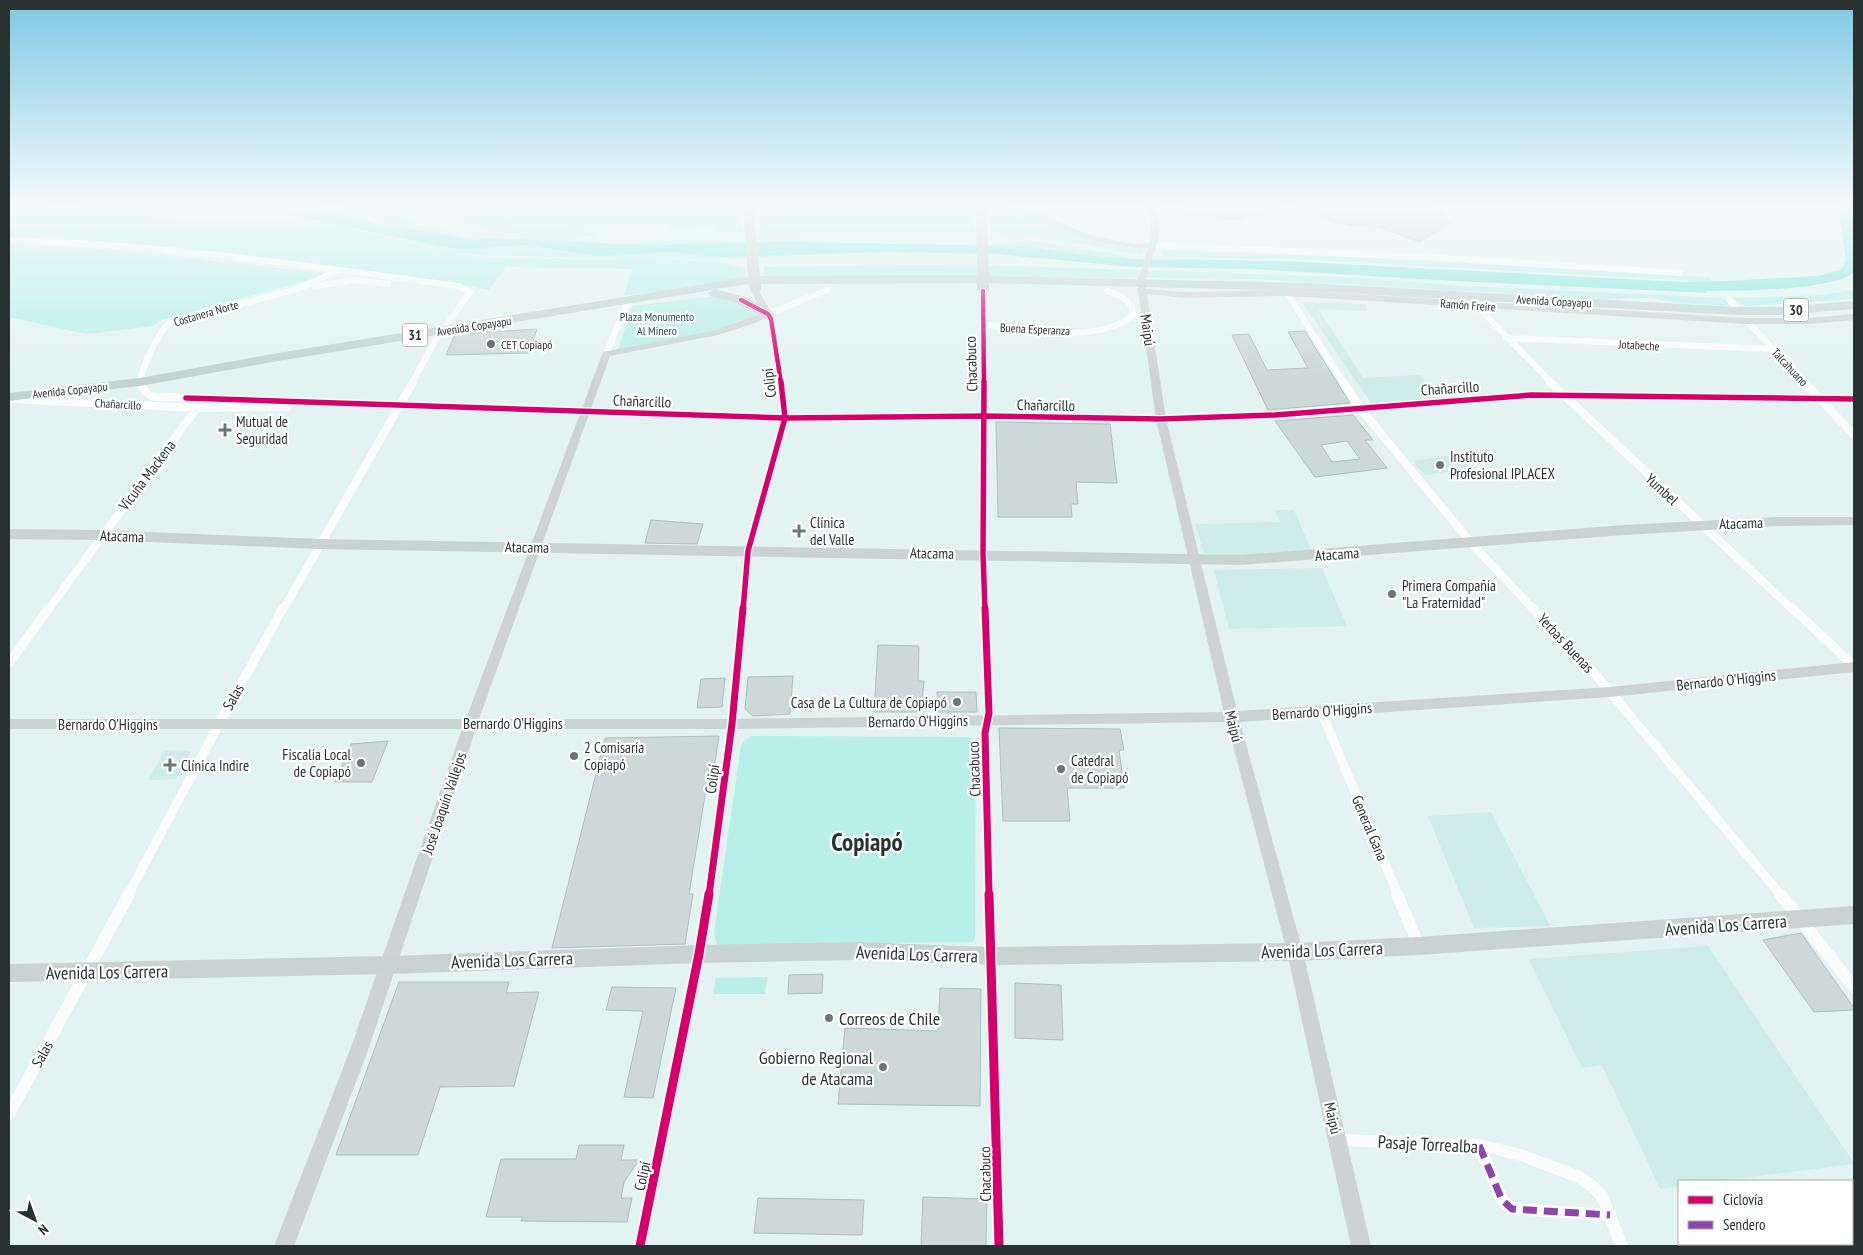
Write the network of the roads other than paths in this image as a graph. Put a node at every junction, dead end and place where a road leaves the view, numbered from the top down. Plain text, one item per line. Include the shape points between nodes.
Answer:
1 (261, 262) edge
2 (753, 262) edge
3 (983, 262) edge
4 (1148, 262) edge
5 (1510, 262) edge
6 (338, 270) junction
7 (1680, 273) dead end
8 (321, 279) junction
9 (754, 280) junction
10 (983, 280) junction
11 (332, 283) junction
12 (388, 284) dead end
13 (1142, 287) junction
14 (298, 289) junction
15 (827, 290) junction
16 (1107, 291) junction
17 (714, 293) junction
18 (1287, 293) junction
19 (1729, 299) dead end
20 (627, 304) junction
21 (1476, 305) junction
22 (1854, 305) edge
23 (552, 313) junction
24 (768, 314) junction
25 (1743, 316) junction
26 (1854, 317) edge
27 (983, 324) junction
28 (442, 331) junction
29 (1506, 338) junction
30 (1773, 349) junction
31 (606, 354) junction
32 (141, 377) junction
33 (9, 387) edge
34 (1563, 395) junction
35 (9, 398) edge
36 (186, 398) junction
37 (1819, 398) junction
38 (237, 399) junction
39 (1854, 399) edge
40 (400, 405) junction
41 (197, 408) junction
42 (1360, 408) junction
43 (586, 411) junction
44 (985, 416) junction
45 (785, 418) junction
46 (1161, 419) junction
47 (1854, 435) edge
48 (1854, 521) edge
49 (1700, 525) junction
50 (9, 534) edge
51 (101, 535) junction
52 (319, 544) junction
53 (1472, 544) junction
54 (536, 547) junction
55 (748, 551) junction
56 (982, 554) junction
57 (1194, 560) junction
58 (9, 663) edge
59 (1854, 667) edge
60 (1610, 692) junction
61 (1321, 711) junction
62 (1232, 717) junction
63 (988, 720) junction
64 (471, 723) junction
65 (9, 724) edge
66 (218, 724) junction
67 (732, 724) junction
68 (1854, 915) edge
69 (1802, 920) junction
70 (1419, 946) junction
71 (1295, 952) junction
72 (699, 954) junction
73 (992, 956) junction
74 (390, 965) junction
75 (87, 972) junction
76 (9, 973) edge
77 (1854, 987) edge
78 (9, 1114) edge
79 (1338, 1140) junction
80 (1479, 1145) junction
81 (1610, 1215) junction
82 (284, 1246) edge
83 (640, 1246) edge
84 (1000, 1246) edge
85 (1361, 1246) edge
86 (1622, 1246) edge

1 - 6 street
2 - 9 highway
3 - 10 highway, Chacabuco
4 - 13 main road, Maipú
5 - 7 street
6 - 8 street, Costanera Norte
6 - 28 street, Salas via 459,286 468,290 468,296
8 - 11 street, Costanera Norte
8 - 14 street, Costanera Norte
9 - 10 highway, Avenida Copayapu
9 - 15 highway, Avenida Copayapu / 30
9 - 17 highway, Avenida Copayapu / 31
9 - 23 highway, Avenida Copayapu / 31
9 - 24 main road, Colipí
10 - 13 highway, Avenida Copayapu / 30
10 - 15 highway, Avenida Copayapu / 30
10 - 16 highway, Avenida Copayapu / 30
10 - 27 street, Chacabuco
11 - 12 street, Costanera Norte via 356,280
11 - 14 street, Costanera Norte
13 - 16 highway, Avenida Copayapu / 30
13 - 18 main road, Ramón Freire via 1185,295
13 - 25 highway, Avenida Copayapu / 30 via 1313,288
13 - 46 main road, Maipú
14 - 32 street, Costanera Norte via 172,322 164,328
15 - 24 street
16 - 27 street, Buena Esperanza via 1132,305 1133,315 1126,323 1066,332 1024,331
17 - 20 highway, Avenida Copayapu / 31
17 - 24 highway via 740,300
18 - 21 main road, Ramón Freire
18 - 42 street, Yerbas Buenas
19 - 25 street, Talcahuano
20 - 23 highway, Avenida Copayapu / 31
20 - 31 street, José Joaquín Vallejos
21 - 25 main road, Ramón Freire
21 - 29 street, Yumbel
22 - 25 highway, Avenida Copayapu / 30
23 - 28 highway, Avenida Copayapu / 31
24 - 31 main road via 723,331
24 - 45 street, Colipí via 778,356
25 - 26 main road, Ramón Freire via 1809,321
25 - 30 street, Talcahuano
27 - 44 street, Chacabuco
28 - 32 highway, Avenida Copayapu / 31
28 - 40 street, Salas
29 - 30 street, Jotabeche
29 - 34 street, Yumbel
30 - 37 street, Talcahuano
31 - 43 main road, José Joaquín Vallejos
32 - 33 highway, Avenida Copayapu / 31
32 - 35 highway, Avenida Copayapu / 31
32 - 36 street, Chañarcillo via 142,388 148,394 161,398
34 - 37 street, Chañarcillo
34 - 42 street, Chañarcillo
34 - 49 street, Yumbel
35 - 41 street, Chañarcillo
36 - 38 street, Chañarcillo
36 - 41 street
37 - 39 street, Chañarcillo
37 - 47 street, Talcahuano
38 - 40 street, Chañarcillo
38 - 41 street, Chañarcillo
40 - 41 street, Chañarcillo
40 - 43 street, Chañarcillo
40 - 52 street, Salas
41 - 51 street, Vicuña Mackena
42 - 46 street, Chañarcillo
42 - 53 street, Yerbas Buenas
43 - 45 street, Chañarcillo
43 - 54 main road, José Joaquín Vallejos
44 - 45 street, Chañarcillo
44 - 46 street, Chañarcillo
44 - 56 street, Chacabuco
45 - 55 street, Colipí
46 - 57 main road, Maipú
48 - 49 main road, Atacama
49 - 53 main road, Atacama
49 - 59 street, Yumbel
50 - 51 main road, Atacama
51 - 52 main road, Atacama
51 - 58 street, Vicuña Mackena
52 - 54 main road, Atacama
52 - 66 street, Salas
53 - 57 main road, Atacama via 1276,558
53 - 60 street, Yerbas Buenas
54 - 55 main road, Atacama
54 - 64 main road, José Joaquín Vallejos
55 - 56 main road, Atacama
55 - 67 street, Colipí
56 - 57 main road, Atacama
56 - 63 street, Chacabuco
57 - 62 main road, Maipú
59 - 60 main road, Bernardo O'Higgins
60 - 61 main road, Bernardo O'Higgins
60 - 69 street, Yerbas Buenas
61 - 62 main road, Bernardo O'Higgins
61 - 70 street, General Gana
62 - 63 main road, Bernardo O'Higgins
62 - 71 main road, Maipú
63 - 67 main road, Bernardo O'Higgins
63 - 73 street, Chacabuco via 985,732
64 - 66 main road, Bernardo O'Higgins
64 - 67 main road, Bernardo O'Higgins
64 - 74 main road, José Joaquín Vallejos
65 - 66 main road, Bernardo O'Higgins
66 - 75 street, Salas
67 - 72 street, Colipí
68 - 69 main road, Avenida Los Carrera
69 - 70 main road, Avenida Los Carrera
69 - 77 street, Yerbas Buenas
70 - 71 main road, Avenida Los Carrera
71 - 73 main road, Avenida Los Carrera
71 - 79 main road, Maipú
72 - 73 main road, Avenida Los Carrera via 855,951
72 - 74 main road, Avenida Los Carrera
72 - 83 street, Colipí
73 - 84 street, Chacabuco
74 - 75 main road, Avenida Los Carrera
74 - 82 main road, José Joaquín Vallejos
75 - 76 main road, Avenida Los Carrera
75 - 78 street, Salas
79 - 80 street, Pasaje Torrealba
79 - 85 main road, Maipú
80 - 81 street, Pasaje Torrealba via 1579,1177 1602,1196
80 - 81 street via 1502,1200 1512,1209
81 - 86 street, Pasaje Torrealba

